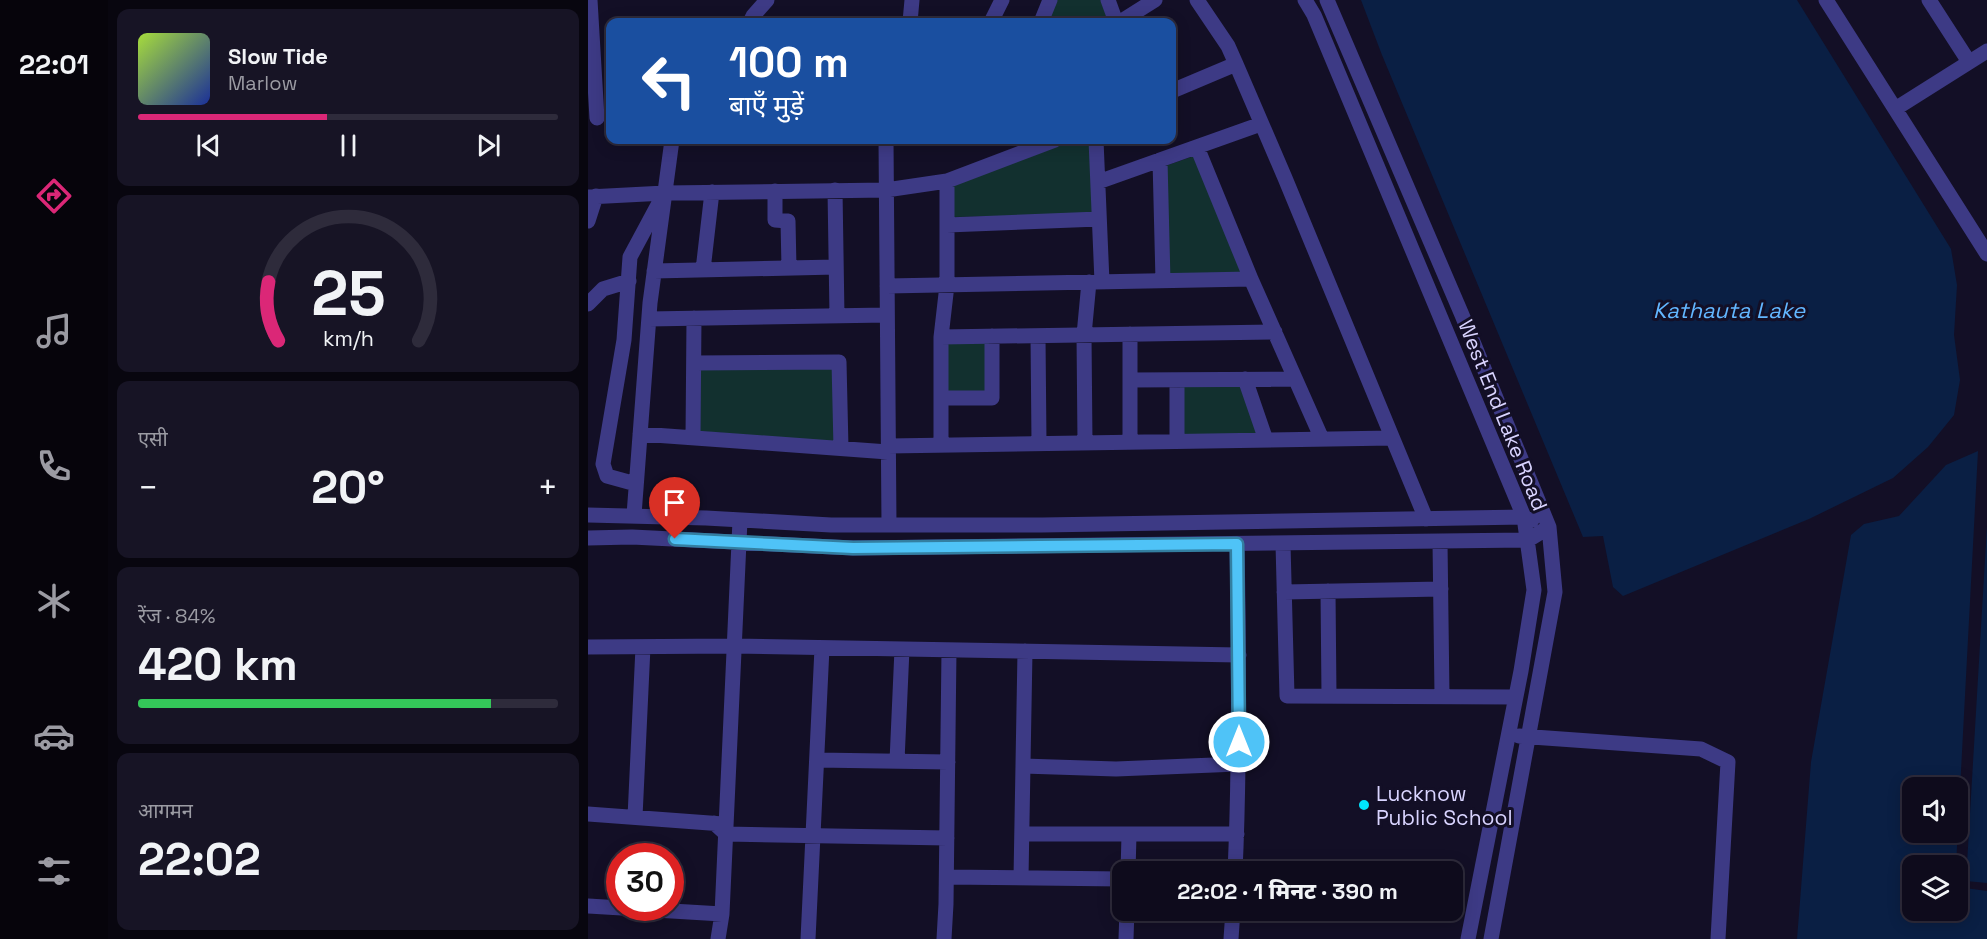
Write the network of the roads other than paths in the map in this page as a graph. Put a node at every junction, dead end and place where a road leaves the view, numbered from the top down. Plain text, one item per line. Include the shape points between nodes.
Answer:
1 (590, 0) edge
2 (767, 0) edge
3 (1002, 0) edge
4 (1050, 0) edge
5 (1108, 0) edge
6 (1155, 0) edge
7 (1197, 0) edge
8 (1305, 0) edge
9 (1327, 0) edge
10 (1826, 0) edge
11 (1929, 0) edge
12 (908, 1) edge
13 (752, 18) edge
14 (910, 18) edge
15 (993, 18) edge
16 (1043, 18) edge
17 (1116, 18) edge
18 (1125, 18) edge
19 (590, 31) edge
20 (1987, 51) edge
21 (1969, 62) junction
22 (1236, 64) junction
23 (1176, 89) edge
24 (1895, 109) junction
25 (598, 118) edge
26 (1262, 124) junction
27 (671, 144) edge
28 (886, 144) edge
29 (1046, 144) edge
30 (1096, 144) edge
31 (1197, 147) junction
32 (1160, 160) junction
33 (947, 182) junction
34 (1098, 182) junction
35 (835, 190) junction
36 (886, 190) junction
37 (776, 191) junction
38 (712, 192) junction
39 (664, 193) junction
40 (592, 197) edge
41 (1099, 219) junction
42 (588, 221) edge
43 (947, 225) junction
44 (1987, 254) edge
45 (836, 267) junction
46 (789, 268) junction
47 (703, 270) junction
48 (654, 271) junction
49 (1251, 279) junction
50 (629, 281) junction
51 (1163, 281) junction
52 (1095, 282) junction
53 (947, 285) junction
54 (887, 286) junction
55 (588, 304) edge
56 (887, 315) junction
57 (837, 316) junction
58 (694, 318) junction
59 (648, 319) junction
60 (1275, 332) junction
61 (1130, 334) junction
62 (1084, 335) junction
63 (992, 336) junction
64 (1038, 336) junction
65 (941, 337) junction
66 (694, 363) junction
67 (1245, 379) junction
68 (1295, 379) junction
69 (1130, 380) junction
70 (1177, 380) junction
71 (941, 398) junction
72 (640, 434) junction
73 (693, 438) junction
74 (1392, 438) junction
75 (1322, 439) junction
76 (1266, 440) junction
77 (1177, 441) junction
78 (1085, 442) junction
79 (1130, 442) junction
80 (1039, 443) junction
81 (941, 445) junction
82 (841, 448) junction
83 (888, 449) junction
84 (636, 484) junction
85 (588, 515) edge
86 (634, 515) junction
87 (1524, 517) junction
88 (1426, 519) junction
89 (740, 520) junction
90 (888, 525) junction
91 (1549, 527) junction
92 (588, 538) edge
93 (1528, 540) junction
94 (739, 542) junction
95 (1440, 542) junction
96 (1237, 544) junction
97 (1283, 544) junction
98 (1441, 589) junction
99 (1328, 591) junction
100 (1284, 592) junction
101 (734, 646) junction
102 (588, 647) edge
103 (643, 647) junction
104 (822, 648) junction
105 (902, 649) junction
106 (949, 650) junction
107 (1025, 651) junction
108 (1239, 655) junction
109 (1329, 696) junction
110 (1442, 696) junction
111 (1516, 697) junction
112 (1509, 734) junction
113 (1528, 738) junction
114 (817, 760) junction
115 (897, 761) junction
116 (948, 762) junction
117 (1238, 764) junction
118 (1023, 766) junction
119 (588, 814) edge
120 (635, 817) junction
121 (722, 827) junction
122 (1023, 834) junction
123 (1237, 834) junction
124 (1129, 835) junction
125 (813, 836) junction
126 (947, 838) junction
127 (1128, 861) edge
128 (1236, 861) edge
129 (947, 878) junction
130 (1021, 878) junction
131 (1112, 879) edge
132 (588, 906) edge
133 (722, 915) junction
134 (1127, 921) edge
135 (1233, 921) edge
136 (718, 939) edge
137 (808, 939) edge
138 (944, 939) edge
139 (1126, 939) edge
140 (1232, 939) edge
141 (1468, 939) edge
142 (1491, 939) edge
143 (1718, 939) edge

1 - 19 street
2 - 13 street
3 - 15 street
4 - 16 street
5 - 17 street
6 - 18 street
7 - 22 street
8 - 87 street, West End Lake Road
9 - 91 street, West End Lake Road
10 - 24 street
11 - 21 street
12 - 14 street
19 - 25 street
20 - 21 street
21 - 24 street
22 - 23 street
22 - 26 street
24 - 44 street
26 - 31 street
26 - 74 street
27 - 39 street
28 - 36 street
29 - 33 street
30 - 34 street
31 - 32 street
31 - 49 street
32 - 34 street
32 - 51 street
33 - 36 street
33 - 43 street
34 - 41 street
35 - 36 street
35 - 37 street
35 - 45 street
36 - 54 street
37 - 38 street
37 - 46 street via 775,220 789,221
38 - 39 street
38 - 47 street
39 - 40 street
39 - 48 street
39 - 50 street via 630,257
40 - 42 street
41 - 43 street
41 - 52 street
43 - 53 street
45 - 46 street
45 - 57 street
46 - 47 street
47 - 48 street
48 - 59 street
49 - 51 street
49 - 60 street
50 - 55 street via 603,289
50 - 84 street via 624,340 603,464 607,476
51 - 52 street
52 - 53 street
52 - 62 street
53 - 54 street
53 - 65 street
54 - 56 street
56 - 57 street
56 - 83 street
57 - 58 street
58 - 59 street
58 - 66 street
59 - 72 street
60 - 61 street
60 - 68 street
61 - 62 street
61 - 69 street
62 - 64 street
62 - 78 street
63 - 64 street
63 - 65 street
63 - 71 street via 992,398
64 - 80 street
65 - 71 street
66 - 73 street
66 - 82 street via 839,362
67 - 68 street
67 - 70 street
67 - 76 street
68 - 75 street
69 - 70 street
69 - 79 street
70 - 77 street
71 - 81 street
72 - 73 street
72 - 84 street
73 - 82 street
74 - 75 street
74 - 88 street
75 - 76 street
76 - 77 street
77 - 79 street
78 - 79 street
78 - 80 street
80 - 81 street
81 - 83 street
82 - 83 street
83 - 90 street
84 - 86 street
85 - 86 street
86 - 89 street
87 - 88 street
87 - 91 street
87 - 93 street, West End Lake Road
88 - 90 street
89 - 90 street
89 - 94 street
91 - 93 street
91 - 113 street, West End Lake Road via 1555,592
92 - 94 street
93 - 95 street
93 - 111 street, West End Lake Road via 1534,590
94 - 96 street via 853,548
94 - 101 street
95 - 97 street
95 - 98 street
96 - 97 street
96 - 108 street
97 - 100 street
98 - 99 street
98 - 110 street
99 - 100 street
99 - 109 street
100 - 109 street via 1287,696
101 - 103 street
101 - 104 street
101 - 121 street
102 - 103 street
103 - 120 street
104 - 105 street
104 - 114 street
105 - 106 street
105 - 115 street
106 - 107 street
106 - 116 street
107 - 108 street
107 - 118 street
108 - 117 street
109 - 110 street
110 - 111 street
111 - 112 street, West End Lake Road
112 - 113 street
112 - 141 street, West End Lake Road
113 - 142 street, West End Lake Road
113 - 143 street via 1701,748 1728,762
114 - 115 street
114 - 125 street
115 - 116 street
116 - 126 street
117 - 118 street via 1116,769
117 - 123 street
118 - 122 street
119 - 120 street
120 - 121 street
121 - 125 street
121 - 133 street
122 - 124 street
122 - 130 street
123 - 124 street
123 - 128 street
124 - 127 street
125 - 126 street
125 - 137 street
126 - 129 street
129 - 130 street
129 - 138 street
130 - 131 street
132 - 133 street
133 - 136 street
134 - 139 street
135 - 140 street

